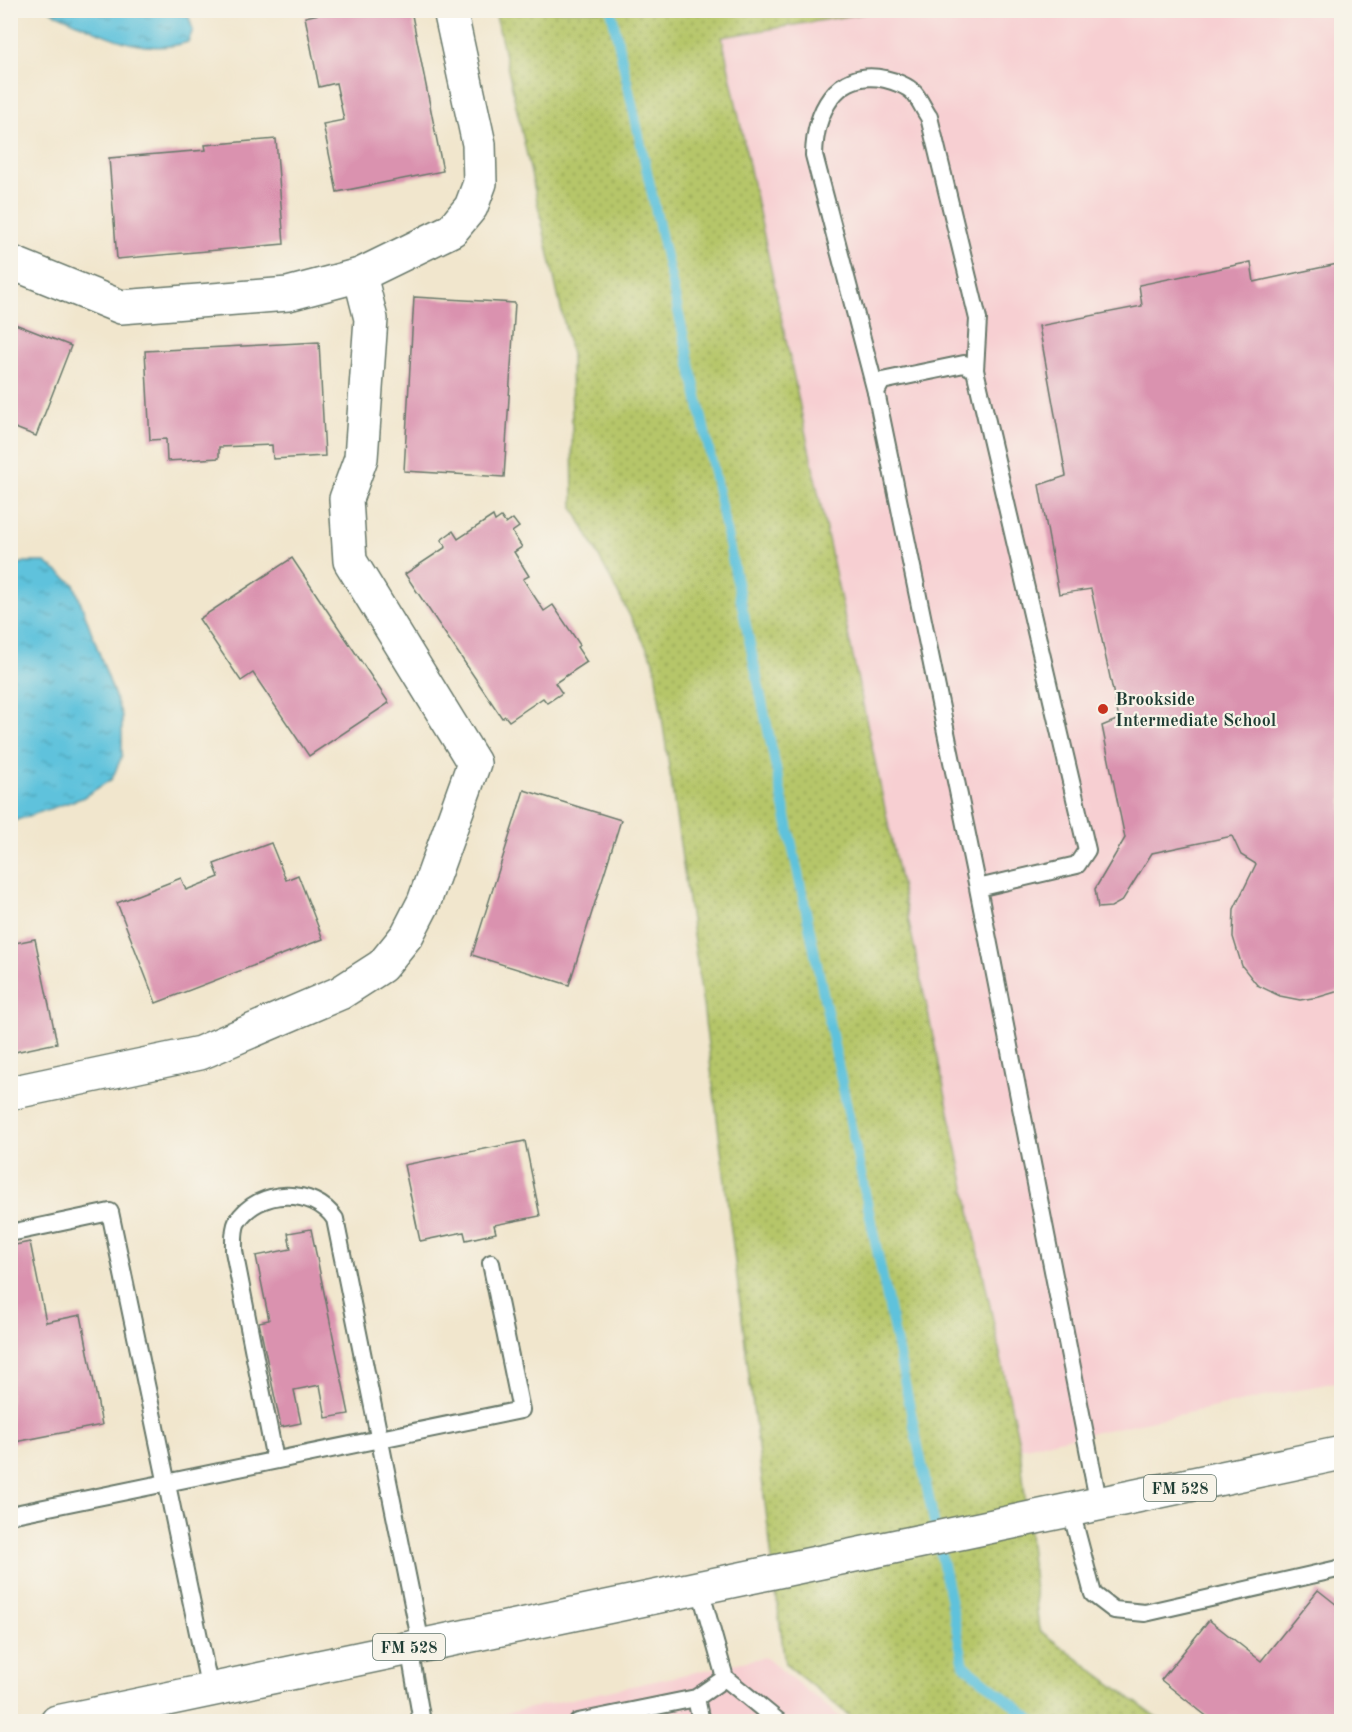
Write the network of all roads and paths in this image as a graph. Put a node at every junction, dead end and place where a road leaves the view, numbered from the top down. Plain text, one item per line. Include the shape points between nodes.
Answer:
1 (450, 10) edge
2 (10, 262) edge
3 (360, 275) junction
4 (975, 370) junction
5 (876, 392) junction
6 (978, 888) junction
7 (10, 1093) edge
8 (10, 1233) edge
9 (491, 1263) dead end
10 (380, 1439) junction
11 (1341, 1453) edge
12 (275, 1460) junction
13 (166, 1484) junction
14 (1085, 1508) junction
15 (10, 1515) edge
16 (1341, 1568) edge
17 (700, 1589) junction
18 (415, 1646) junction
19 (725, 1678) junction
20 (210, 1690) junction
21 (696, 1698) junction
22 (116, 1715) edge
23 (640, 1715) edge
24 (57, 1722) edge
25 (422, 1722) edge
26 (578, 1722) edge
27 (701, 1722) edge
28 (778, 1722) edge

1 - 3 street via 479,144 480,183 471,207 452,230
2 - 3 street via 121,307 288,294
3 - 7 street via 371,319 361,458 346,499 350,561 474,763 424,902 407,935 382,966 340,993 201,1053
4 - 5 lane via 964,364 882,381
4 - 5 lane via 978,319 929,117 913,92 895,82 869,76 833,93 817,125 814,155
4 - 6 lane via 1087,849 1077,865
5 - 6 lane
6 - 14 lane
8 - 13 lane via 110,1212
9 - 10 lane via 521,1410
10 - 12 lane
10 - 12 lane via 335,1219 328,1208 315,1200 298,1195 279,1197 260,1202 236,1224 234,1251
10 - 18 lane
11 - 14 street, FM 528
12 - 13 lane
13 - 15 lane
13 - 20 lane
14 - 16 lane via 1093,1594 1114,1610 1145,1613
14 - 17 street, FM 528
17 - 18 street, FM 528
17 - 19 lane
18 - 20 street, FM 528
18 - 25 lane
19 - 21 lane
19 - 28 lane
20 - 22 street, FM 528
21 - 23 lane
21 - 27 lane
22 - 24 street, FM 528
23 - 26 lane

